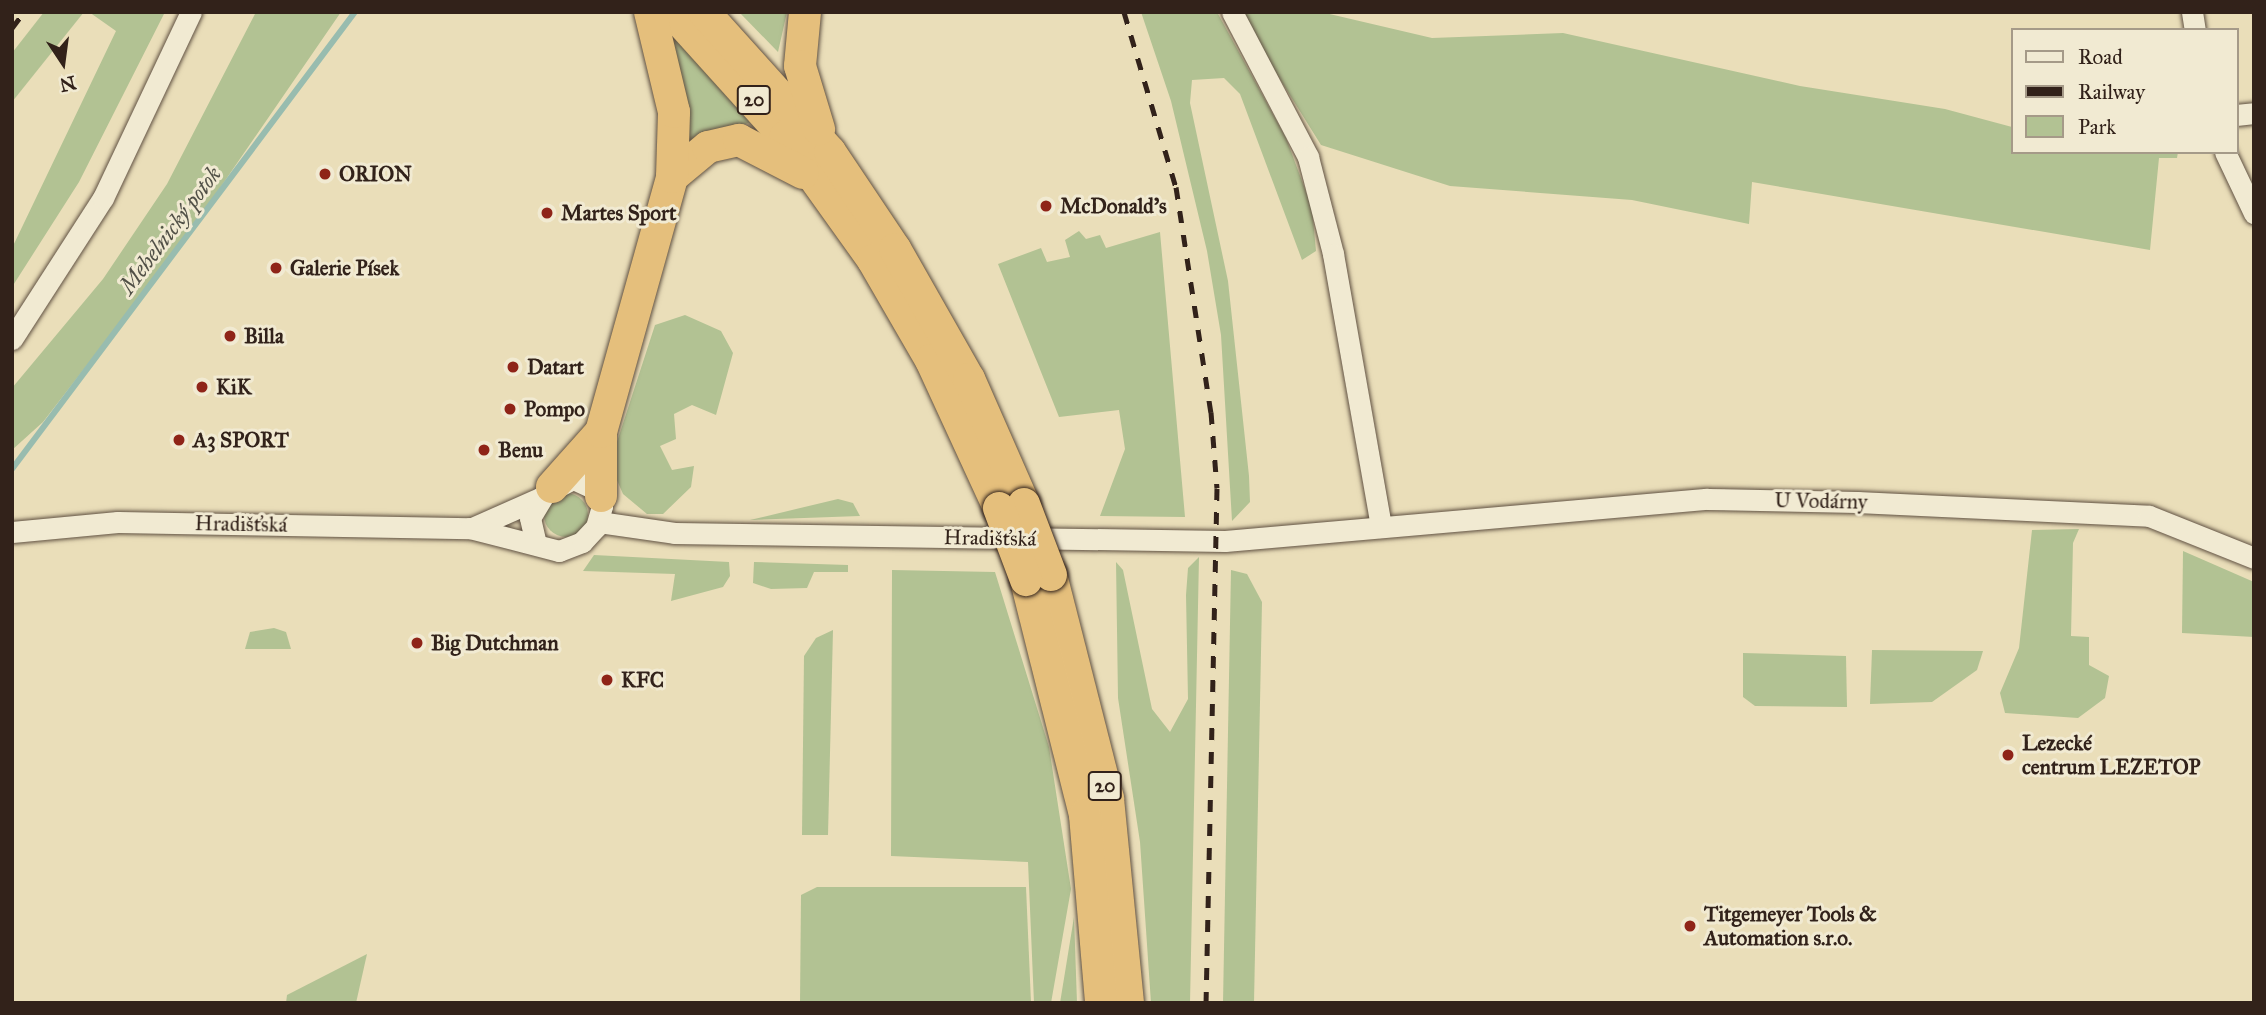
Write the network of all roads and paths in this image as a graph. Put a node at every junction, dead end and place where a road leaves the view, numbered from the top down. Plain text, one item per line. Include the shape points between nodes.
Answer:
1 (191, 12) edge
2 (650, 12) edge
3 (671, 12) edge
4 (704, 12) edge
5 (806, 12) edge
6 (1231, 12) edge
7 (830, 152) junction
8 (2226, 154) edge
9 (672, 177) junction
10 (828, 195) junction
11 (2254, 214) edge
12 (12, 339) edge
13 (601, 432) junction
14 (546, 492) junction
15 (1012, 506) junction
16 (600, 509) junction
17 (1381, 527) junction
18 (470, 528) junction
19 (12, 532) edge
20 (536, 543) junction
21 (2254, 558) edge
22 (1038, 578) junction
23 (1101, 1003) edge
24 (1128, 1003) edge

1 - 12 street via 103,198
2 - 9 highway via 674,112
3 - 10 highway, 20 via 718,58
4 - 7 highway, 20
5 - 7 highway via 800,65
6 - 17 street via 1308,157 1333,254
7 - 15 highway, 20 via 923,295 991,424
8 - 11 street
9 - 10 highway via 708,147 739,140 782,158
9 - 13 highway
10 - 15 highway, 20 via 931,360
13 - 14 highway
13 - 16 highway
14 - 16 street, Hradišťská via 580,480
14 - 18 street, Hradišťská
14 - 20 street via 530,524
15 - 22 highway, 20, bridge
16 - 17 street, Hradišťská via 663,533 1268,539
16 - 20 street, Hradišťská via 571,548 553,551
17 - 21 street, U Vodárny via 1707,499 1857,502 2149,516
18 - 19 street, Hradišťská via 118,522
18 - 20 street, Hradišťská
22 - 23 highway, 20 via 1085,815
22 - 24 highway, 20 via 1108,799

